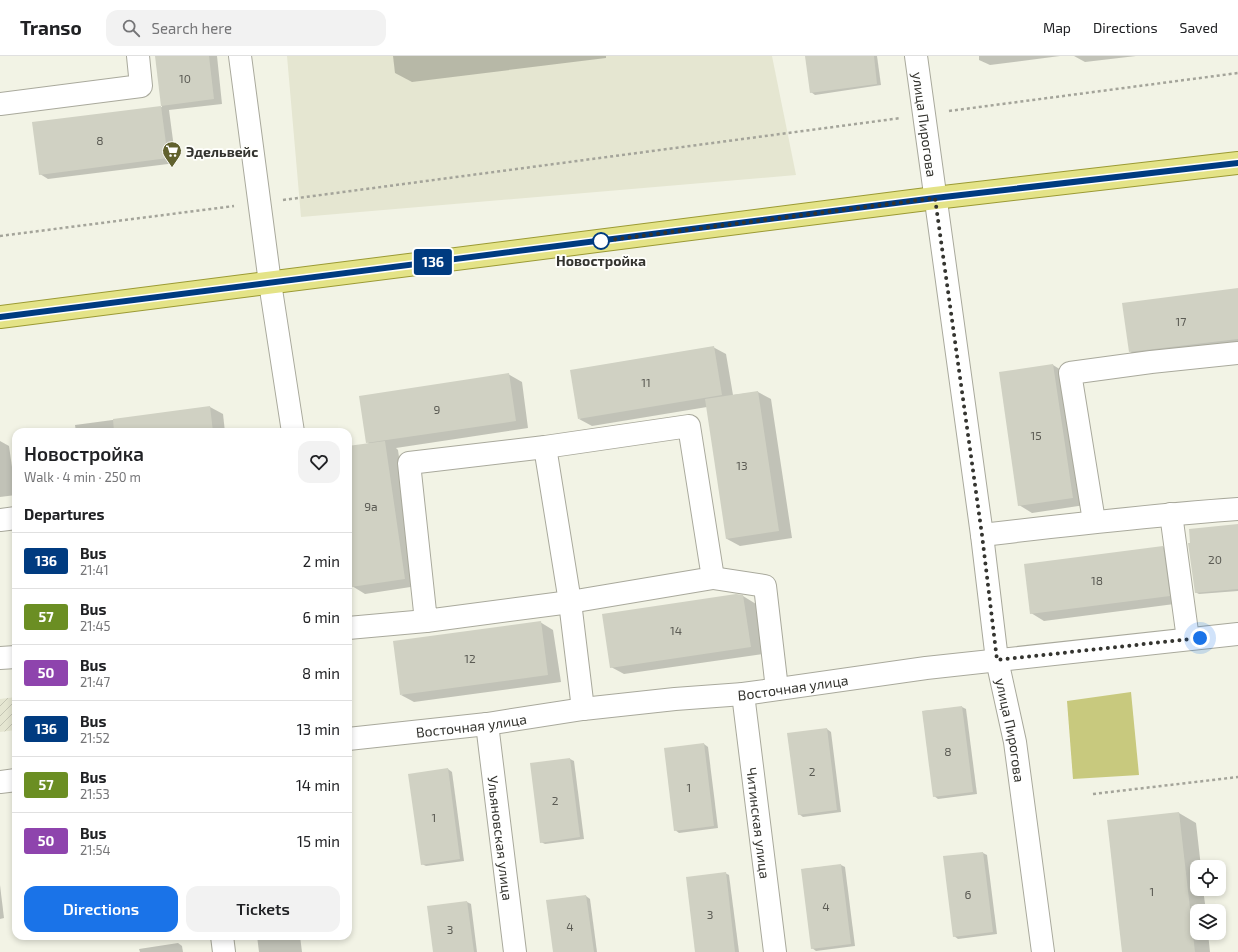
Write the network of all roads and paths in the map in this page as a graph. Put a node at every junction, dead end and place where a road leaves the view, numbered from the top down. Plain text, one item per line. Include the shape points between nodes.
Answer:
1 (138, 56) edge
2 (240, 56) edge
3 (916, 56) edge
4 (1238, 72) edge
5 (0, 104) edge
6 (924, 115) junction
7 (1238, 163) edge
8 (935, 198) junction
9 (260, 203) junction
10 (0, 236) edge
11 (270, 283) junction
12 (0, 317) edge
13 (1238, 353) edge
14 (292, 428) edge
15 (545, 447) junction
16 (1238, 509) edge
17 (1171, 514) junction
18 (12, 518) edge
19 (0, 520) edge
20 (1094, 521) junction
21 (982, 535) junction
22 (713, 578) junction
23 (570, 602) junction
24 (426, 621) junction
25 (352, 628) edge
26 (1238, 634) edge
27 (1188, 639) junction
28 (12, 657) edge
29 (0, 658) edge
30 (997, 660) junction
31 (777, 689) junction
32 (743, 694) junction
33 (583, 709) junction
34 (487, 724) junction
35 (352, 739) edge
36 (1238, 777) edge
37 (12, 780) edge
38 (0, 782) edge
39 (1093, 794) dead end
40 (222, 940) edge
41 (224, 952) edge
42 (515, 952) edge
43 (775, 952) edge
44 (1043, 952) edge

1 - 5 street via 142,86
2 - 9 street
3 - 6 street, улица Пирогова
4 - 6 path
6 - 8 street, улица Пирогова
6 - 9 path
7 - 8 main road
8 - 11 main road
8 - 21 street, улица Пирогова
9 - 10 path
9 - 11 street
11 - 12 main road
11 - 14 street
13 - 20 street via 1070,373
15 - 22 street via 689,426
15 - 23 street
15 - 24 street via 409,463
16 - 17 street
17 - 20 street
17 - 27 street
18 - 19 street
20 - 21 street
21 - 30 street, улица Пирогова
22 - 23 street
22 - 31 street via 765,586
23 - 24 street
23 - 33 street
24 - 25 street
26 - 27 street, Восточная улица
27 - 30 street, Восточная улица
28 - 29 street
30 - 31 street, Восточная улица
30 - 44 street, улица Пирогова via 1014,742
31 - 32 street, Восточная улица
32 - 33 street, Восточная улица
32 - 43 street, Читинская улица
33 - 34 street, Восточная улица
34 - 35 street, Восточная улица
34 - 42 street, Ульяновская улица
36 - 39 path
37 - 38 street
40 - 41 street

